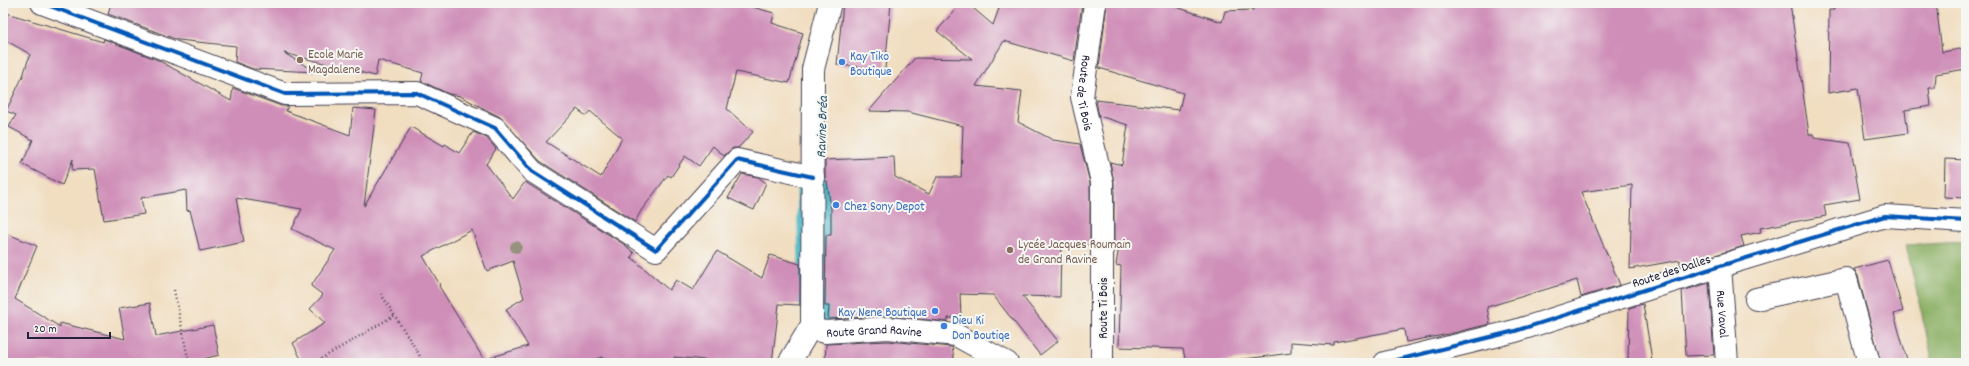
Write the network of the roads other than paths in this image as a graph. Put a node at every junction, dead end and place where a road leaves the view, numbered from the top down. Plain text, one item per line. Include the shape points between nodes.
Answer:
1 (42, 3) edge
2 (830, 3) edge
3 (1094, 3) edge
4 (813, 177) junction
5 (1102, 182) joint
6 (1966, 221) edge
7 (1720, 266) junction
8 (1756, 299) dead end
9 (812, 326) junction
10 (789, 363) edge
11 (1007, 363) edge
12 (1102, 363) edge
13 (1385, 363) edge
14 (1727, 363) edge
15 (1869, 363) edge

1 - 4 street via 285,94 417,93 495,128 532,171 656,250 737,160
2 - 4 street, Route Grand Ravine via 813,69
3 - 5 street, Route de Ti Bois via 1082,97
4 - 9 street, Route Grand Ravine
5 - 12 street, Route Ti Bois
6 - 7 street, Route des Dalles via 1885,216
7 - 13 street, Route des Dalles via 1515,331
7 - 14 street, Rue Vaval
8 - 15 street via 1846,279
9 - 10 street
9 - 11 street, Route Grand Ravine via 825,332 888,328 956,335

